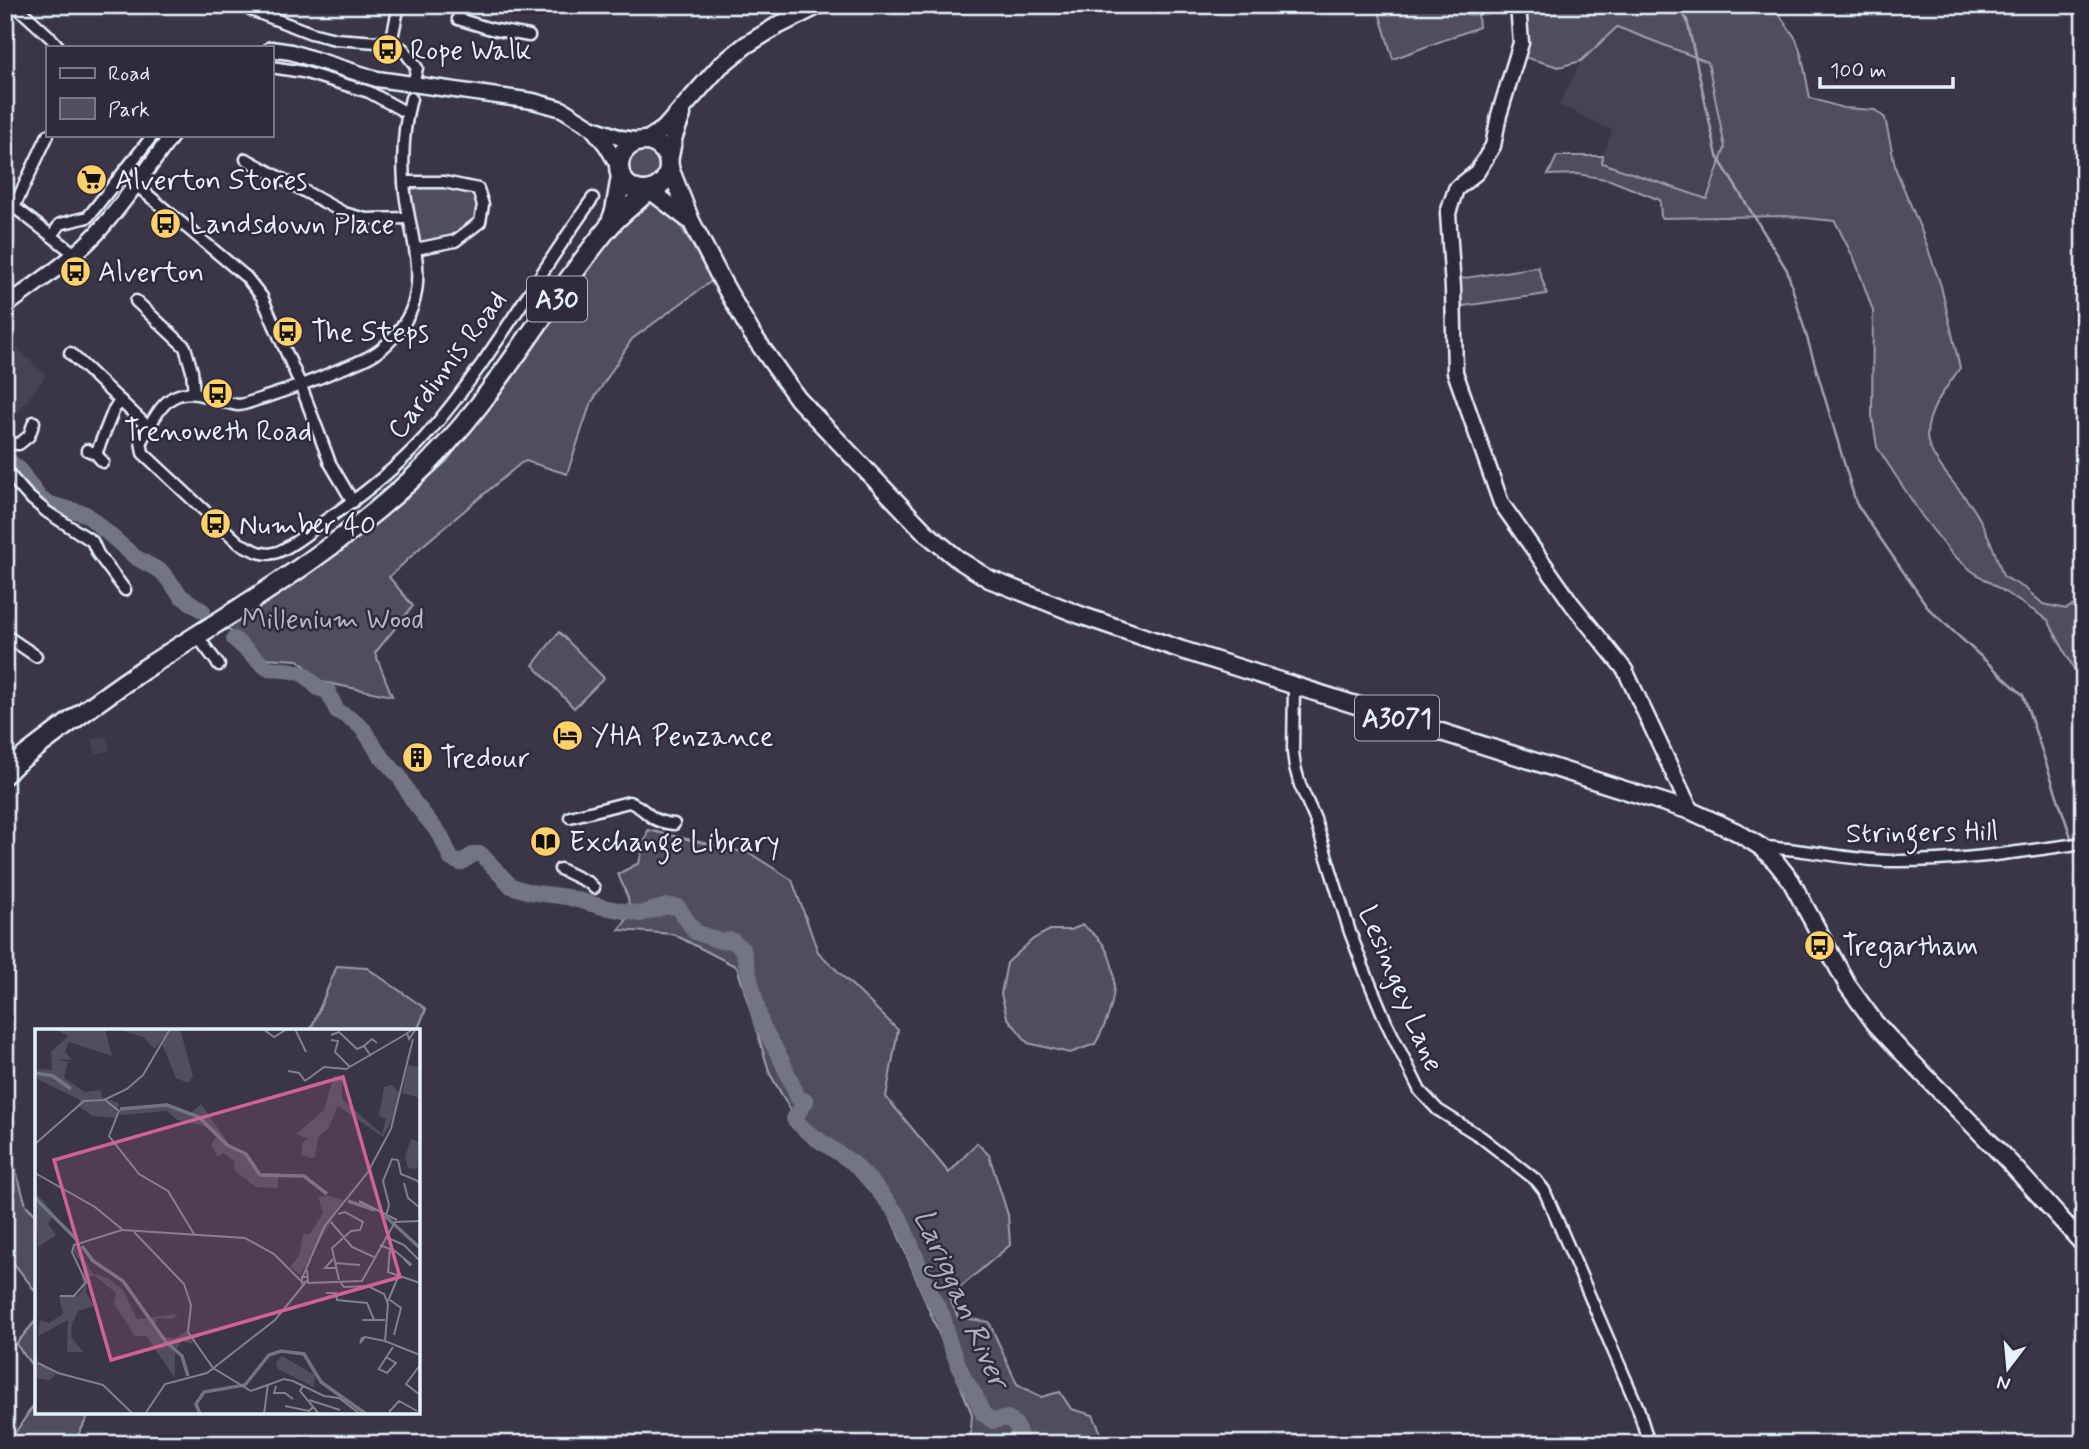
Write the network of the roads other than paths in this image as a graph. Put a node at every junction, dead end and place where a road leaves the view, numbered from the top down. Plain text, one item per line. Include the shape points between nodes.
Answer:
1 (15, 5) edge
2 (238, 5) edge
3 (399, 5) edge
4 (460, 5) edge
5 (819, 5) edge
6 (1518, 5) edge
7 (529, 36) dead end
8 (391, 43) junction
9 (58, 46) edge
10 (273, 50) edge
11 (273, 67) edge
12 (412, 91) junction
13 (684, 110) junction
14 (407, 113) junction
15 (592, 127) junction
16 (47, 136) edge
17 (152, 136) edge
18 (172, 136) edge
19 (643, 141) junction
20 (246, 159) dead end
21 (669, 164) junction
22 (620, 171) junction
23 (404, 182) junction
24 (136, 185) junction
25 (649, 192) junction
26 (593, 198) dead end
27 (10, 204) edge
28 (408, 218) junction
29 (691, 221) junction
30 (609, 227) junction
31 (52, 236) junction
32 (416, 249) junction
33 (75, 254) junction
34 (5, 286) edge
35 (136, 301) dead end
36 (11, 303) edge
37 (70, 353) dead end
38 (301, 386) junction
39 (194, 393) junction
40 (121, 401) junction
41 (34, 422) dead end
42 (149, 428) junction
43 (5, 443) edge
44 (95, 456) dead end
45 (5, 470) edge
46 (353, 502) junction
47 (125, 590) dead end
48 (5, 635) edge
49 (197, 636) junction
50 (30, 656) dead end
51 (219, 665) dead end
52 (1294, 686) junction
53 (5, 774) edge
54 (1691, 811) junction
55 (570, 817) dead end
56 (674, 824) dead end
57 (2082, 843) edge
58 (1761, 847) junction
59 (560, 869) dead end
60 (594, 888) dead end
61 (2084, 1245) edge
62 (1649, 1444) edge

1 - 9 street
2 - 8 street via 335,39
3 - 8 street
4 - 7 street via 458,19
5 - 13 main road via 746,45 720,66
6 - 54 main road via 1521,43 1493,146 1477,172 1456,190 1448,213 1455,372 1501,503 1625,670
8 - 12 street via 403,49 417,68
10 - 12 main road
11 - 14 street via 369,92
12 - 14 street
12 - 15 main road via 533,101 562,109
13 - 19 main road
13 - 21 main road
14 - 23 street
15 - 19 main road
15 - 22 main road
16 - 27 street
17 - 31 street via 88,217 60,225
18 - 24 main road
19 - 21 highway via 661,147
19 - 22 highway via 624,151
20 - 28 street via 344,213 366,219
21 - 25 highway via 664,183
21 - 29 main road, A3071
22 - 25 highway via 633,190
22 - 30 highway, A30
23 - 28 street
23 - 32 street via 444,182 478,189 483,205 480,222 455,241
24 - 33 main road
24 - 38 street via 246,276 262,297
25 - 29 main road, A3071
25 - 30 highway, A30
26 - 46 street, Cardinnis Road via 468,383 425,437
27 - 31 street
28 - 32 street
29 - 52 main road, A3071 via 752,334 798,399 926,533 959,561 989,579 1080,615
30 - 49 highway, A30 via 478,409 445,447 367,519
31 - 33 street
32 - 38 street via 412,307 401,328 381,349
33 - 36 main road
34 - 36 street
35 - 39 street via 185,347
37 - 40 street
38 - 39 street via 240,405
38 - 46 street via 330,463
39 - 42 street via 169,399
40 - 42 street
40 - 44 street
41 - 43 street via 29,436 19,444
42 - 46 street, Cardinnis Road via 141,441 143,453 239,543 257,553 275,554
45 - 47 street via 47,512 92,541
48 - 50 street
49 - 51 street
49 - 53 highway, A30 via 93,704
52 - 54 main road, A3071
52 - 62 street, Lesingey Lane via 1295,767 1350,932 1386,1022 1420,1091 1438,1110 1481,1137 1544,1190 1638,1408
54 - 58 main road, A3071
55 - 56 street via 629,802 657,822
57 - 58 street, Stringers Hill via 1972,858 1891,861
58 - 61 main road, A3071 via 1791,881 1848,986 1875,1023
59 - 60 street

